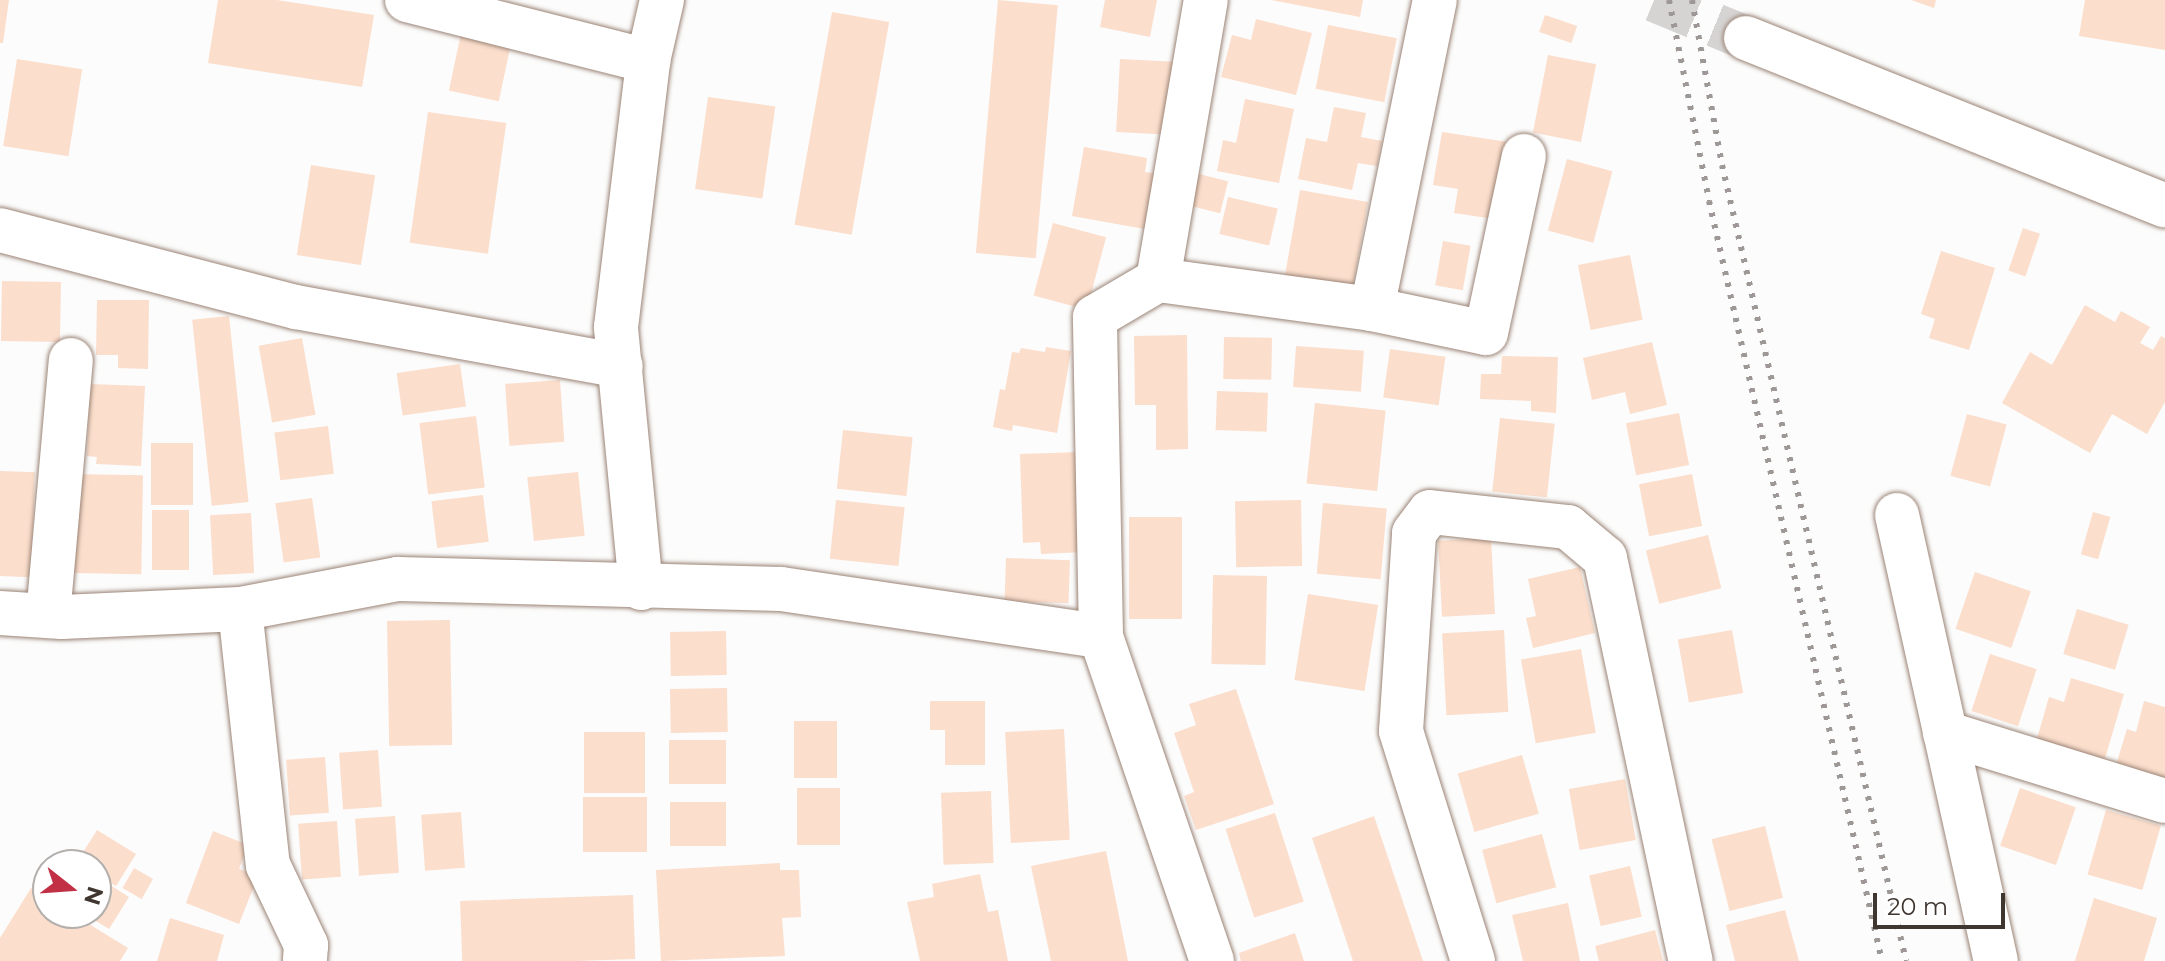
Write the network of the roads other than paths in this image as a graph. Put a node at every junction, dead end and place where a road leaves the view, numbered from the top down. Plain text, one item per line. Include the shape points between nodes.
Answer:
1 (407, 0) edge
2 (662, 0) edge
3 (1206, 0) edge
4 (1435, 0) edge
5 (1746, 38) tunnel mouth
6 (648, 61) junction
7 (1524, 156) dead end
8 (2165, 206) edge
9 (0, 230) edge
10 (1158, 280) junction
11 (1372, 309) junction
12 (71, 360) dead end
13 (621, 366) junction
14 (1897, 515) dead end
15 (641, 588) junction
16 (240, 609) junction
17 (0, 613) edge
18 (48, 616) junction
19 (1101, 636) junction
20 (1945, 733) junction
21 (2165, 801) edge
22 (305, 961) edge
23 (1212, 961) edge
24 (1473, 961) edge
25 (1691, 961) edge
26 (1996, 961) edge

1 - 6 street
2 - 6 street
3 - 10 street
4 - 11 street
5 - 8 street
6 - 13 street via 616,327
7 - 11 street via 1486,333
9 - 13 street via 296,307
10 - 11 street
10 - 19 street via 1095,317
12 - 18 street
13 - 15 street
14 - 20 street
15 - 16 street via 398,579
15 - 19 street via 781,589
16 - 18 street
16 - 22 street via 268,865 306,945
17 - 18 street
19 - 23 street
20 - 21 street
20 - 26 street
24 - 25 street via 1401,731 1414,533 1430,512 1568,527 1605,558

